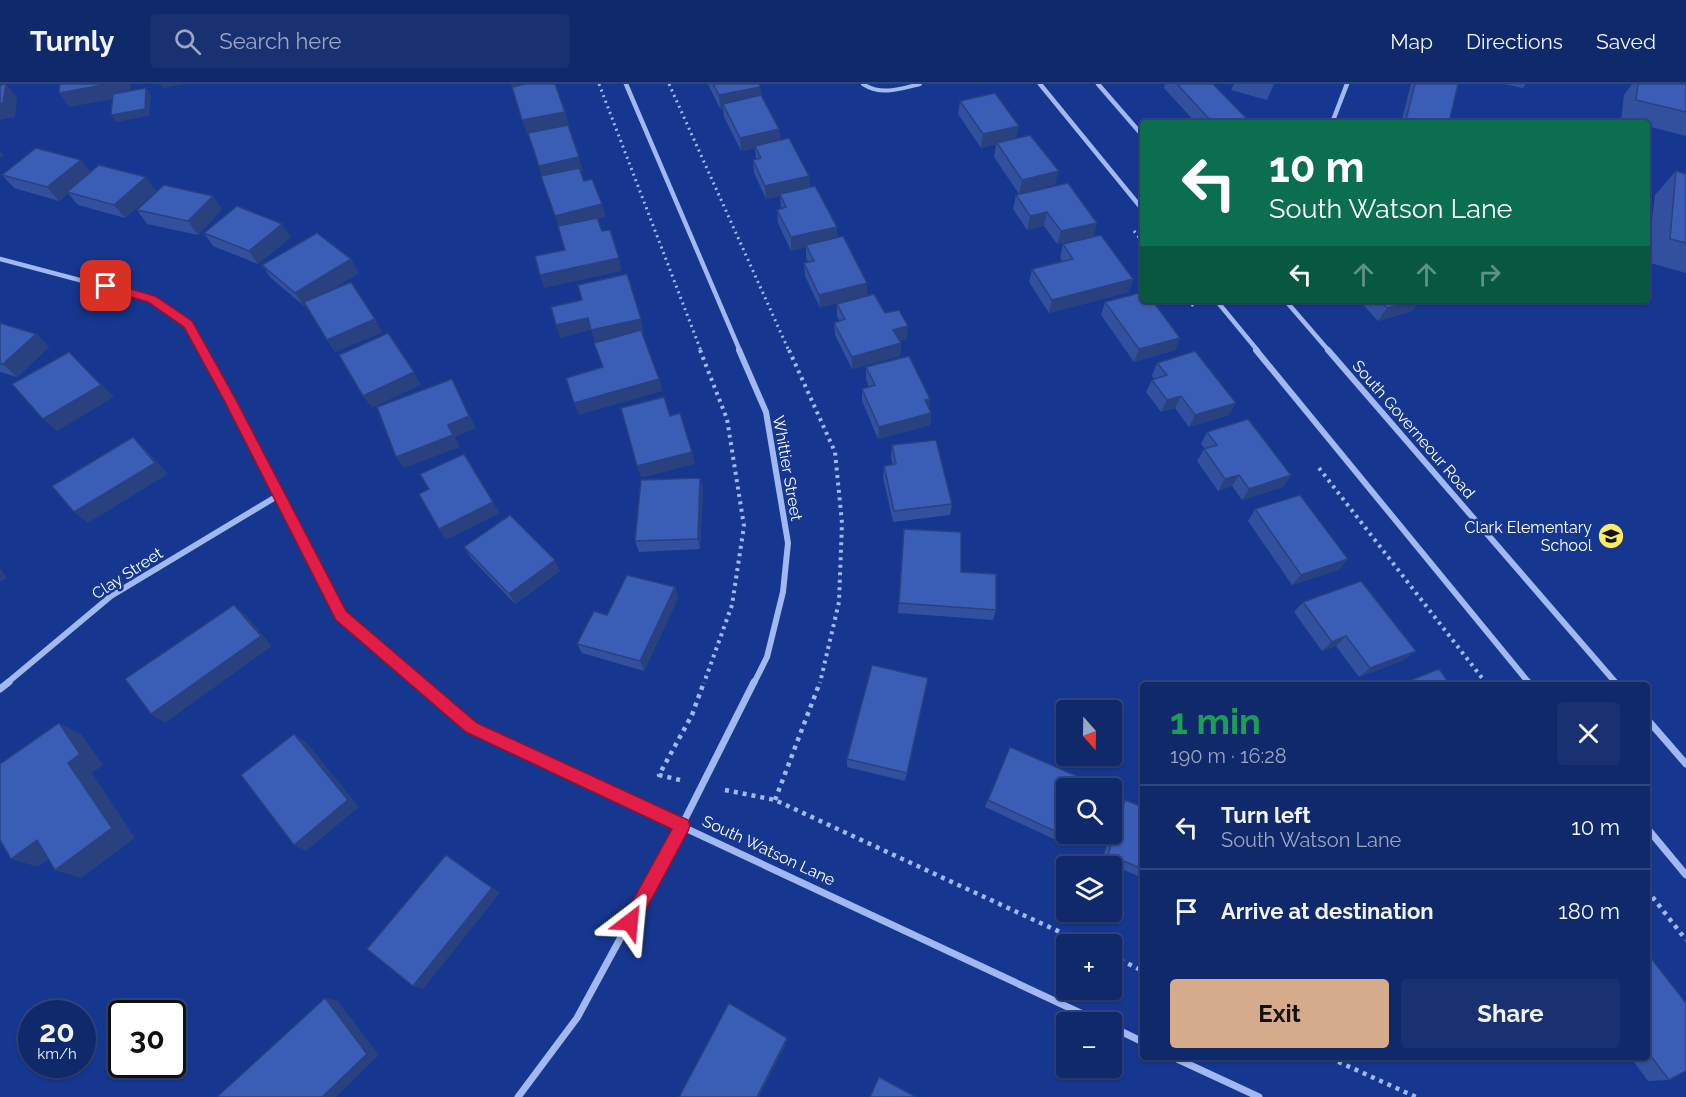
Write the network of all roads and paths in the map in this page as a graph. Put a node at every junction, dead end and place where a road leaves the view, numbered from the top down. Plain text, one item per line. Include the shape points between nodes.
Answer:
1 (599, 84) edge
2 (626, 84) edge
3 (863, 84) edge
4 (920, 84) edge
5 (1040, 84) edge
6 (1098, 84) edge
7 (1347, 84) edge
8 (1333, 120) edge
9 (1140, 133) edge
10 (1140, 206) edge
11 (0, 259) edge
12 (1190, 303) edge
13 (1218, 303) edge
14 (1288, 303) edge
15 (1195, 309) dead end
16 (1312, 460) dead end
17 (279, 495) junction
18 (1485, 682) edge
19 (1528, 682) edge
20 (1615, 682) edge
21 (0, 689) edge
22 (1650, 722) edge
23 (1686, 764) edge
24 (702, 785) junction
25 (682, 825) junction
26 (1650, 832) edge
27 (1686, 875) edge
28 (1650, 894) edge
29 (1064, 934) edge
30 (1686, 940) edge
31 (1122, 961) edge
32 (1140, 970) edge
33 (1079, 1012) edge
34 (1122, 1033) edge
35 (1140, 1041) edge
36 (1179, 1060) edge
37 (1334, 1060) edge
38 (518, 1097) edge
39 (1259, 1097) edge
40 (1416, 1097) edge

1 - 24 path via 727,418 744,526 732,604 692,716 659,776
2 - 24 street, Whittier Street via 766,412 788,543 783,592 766,657
3 - 4 lane via 875,91
5 - 10 street
6 - 9 street
7 - 8 street
11 - 17 street, South Watson Lane via 151,299 188,324
12 - 15 path
13 - 19 street
14 - 20 street, South Governeour Road
16 - 18 path
17 - 21 street, Clay Street via 111,596
17 - 25 street, South Watson Lane via 341,616 471,728
22 - 23 street
24 - 25 street, Whittier Street
24 - 29 path via 775,800
25 - 33 street, South Watson Lane
25 - 38 street, Whittier Street via 578,1018
26 - 27 street
28 - 30 path
31 - 32 path
34 - 35 street
36 - 39 street
37 - 40 path

